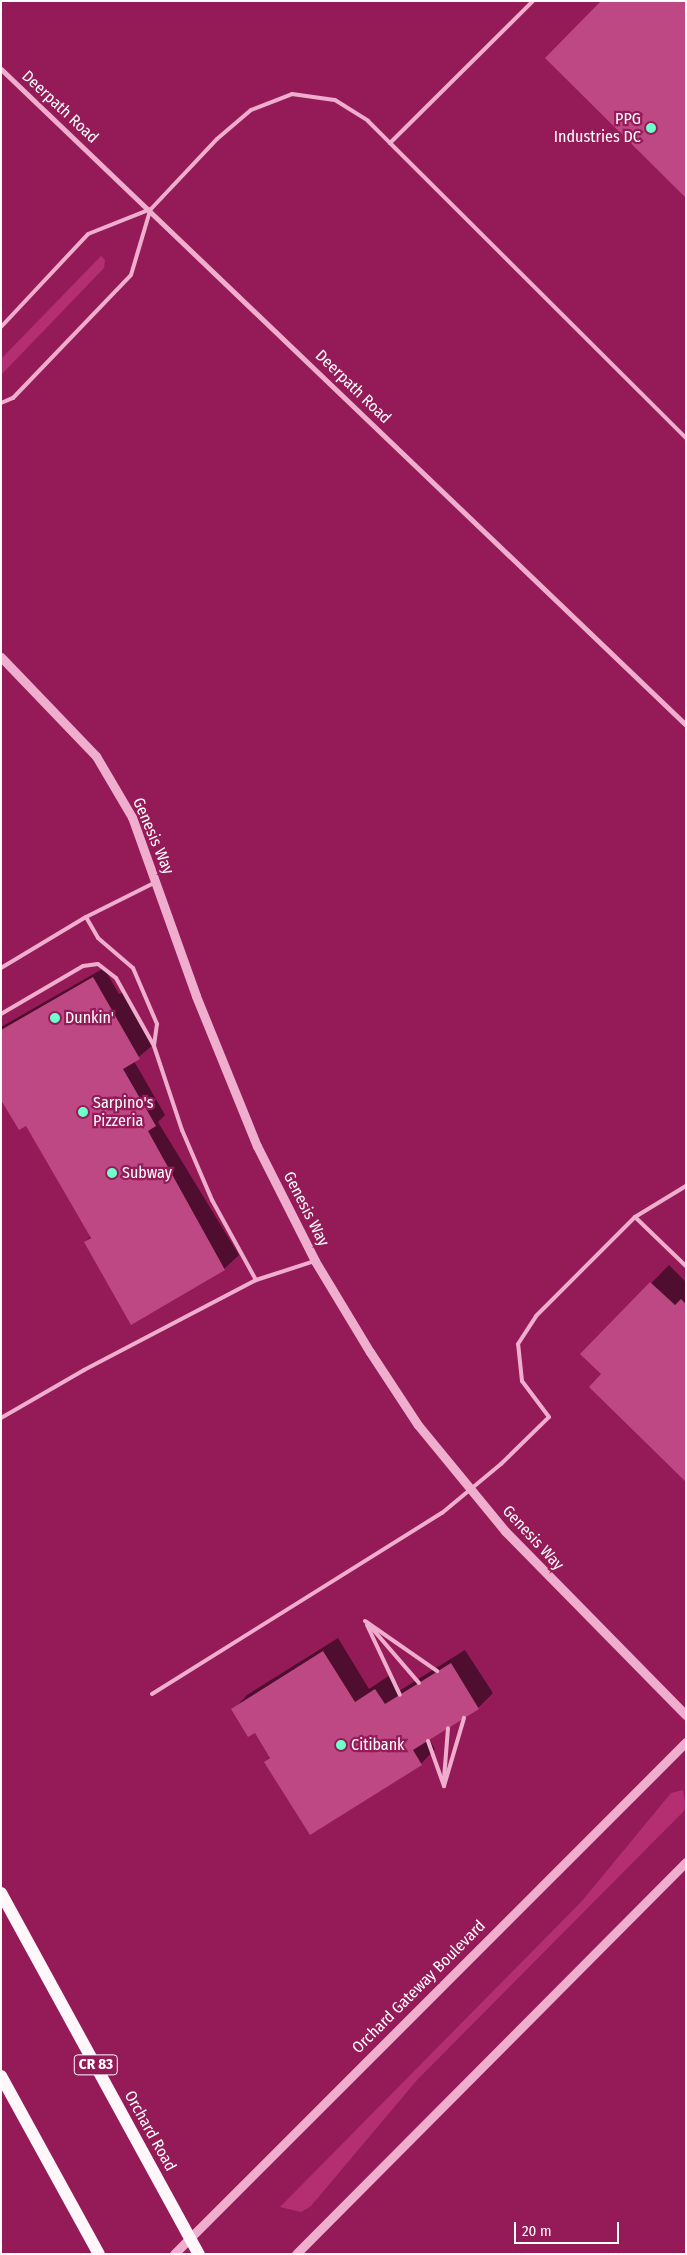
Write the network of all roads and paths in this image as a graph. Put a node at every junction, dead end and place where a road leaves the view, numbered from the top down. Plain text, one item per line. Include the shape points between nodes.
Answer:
1 (533, 1) edge
2 (1, 69) edge
3 (390, 143) junction
4 (151, 209) junction
5 (1, 327) edge
6 (1, 402) edge
7 (686, 438) edge
8 (1, 657) edge
9 (686, 726) edge
10 (156, 883) junction
11 (86, 917) junction
12 (1, 968) edge
13 (1, 1014) edge
14 (154, 1046) junction
15 (686, 1186) edge
16 (635, 1217) junction
17 (315, 1261) junction
18 (686, 1266) edge
19 (256, 1280) junction
20 (1, 1418) edge
21 (469, 1490) junction
22 (365, 1621) junction
23 (437, 1671) dead end
24 (419, 1683) dead end
25 (152, 1694) dead end
26 (400, 1695) dead end
27 (686, 1715) edge
28 (464, 1718) dead end
29 (448, 1728) dead end
30 (428, 1741) dead end
31 (686, 1742) edge
32 (444, 1786) junction
33 (686, 1862) edge
34 (1, 1893) edge
35 (1, 2076) edge
36 (190, 2238) junction
37 (99, 2254) edge
38 (174, 2254) edge
39 (199, 2254) edge
40 (296, 2254) edge

1 - 3 lane
2 - 4 street, Deerpath Road
3 - 4 lane via 368,121 335,100 292,94 251,110 217,139
3 - 7 lane
4 - 5 lane via 88,234
4 - 6 lane via 131,275 13,398
4 - 9 street, Deerpath Road
8 - 10 street, Genesis Way via 96,756 132,817
10 - 11 lane
10 - 17 street, Genesis Way via 196,996 258,1146
11 - 12 lane
11 - 14 lane via 98,938 133,968 157,1024
13 - 14 lane via 83,966 98,964 116,978
14 - 19 lane via 186,1139 212,1200
15 - 16 lane
16 - 18 lane
16 - 21 lane via 536,1316 518,1344 522,1381 549,1417
17 - 19 lane
17 - 21 street, Genesis Way via 418,1425
19 - 20 lane via 84,1370
21 - 25 lane via 442,1513
21 - 27 street, Genesis Way via 505,1531
22 - 23 lane
22 - 24 lane
22 - 26 lane
28 - 32 lane
29 - 32 lane
30 - 32 lane
31 - 36 street, Orchard Gateway Boulevard
33 - 40 street
34 - 36 main road, Orchard Road / CR 83
35 - 37 main road
36 - 38 street, Orchard Gateway Boulevard
36 - 39 main road, Orchard Road / CR 83

